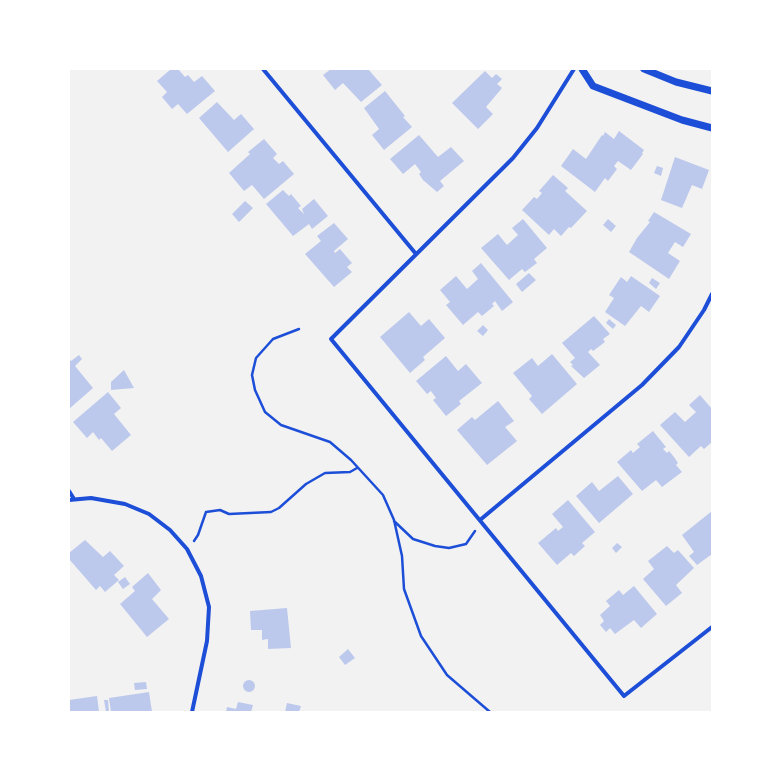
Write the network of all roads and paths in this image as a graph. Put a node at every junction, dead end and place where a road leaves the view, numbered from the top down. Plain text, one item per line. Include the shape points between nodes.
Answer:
1 (263, 69) edge
2 (574, 69) edge
3 (582, 69) edge
4 (644, 69) edge
5 (712, 91) edge
6 (712, 128) edge
7 (416, 254) junction
8 (712, 294) edge
9 (299, 329) dead end
10 (357, 468) junction
11 (69, 491) edge
12 (74, 499) junction
13 (69, 500) edge
14 (394, 520) junction
15 (480, 520) junction
16 (187, 549) junction
17 (712, 626) edge
18 (192, 712) edge
19 (490, 712) edge

1 - 7 street
2 - 7 street via 537,128 513,158
3 - 6 street via 592,86 682,120
4 - 5 street via 676,82
7 - 15 street via 331,339
8 - 15 street via 679,347 642,385
9 - 10 path via 274,339 256,358 252,375 254,390 265,412 281,425 330,442
10 - 14 path via 383,495
10 - 16 path via 350,472 325,473 306,484 271,512 206,512 198,535
11 - 12 street
12 - 13 street
12 - 16 street via 91,498 125,504 149,514 170,530
14 - 15 path via 413,539 449,548 466,544
14 - 19 path via 402,556 404,589 421,636 447,675
15 - 17 street via 624,696
16 - 18 street via 201,576 209,607 207,642

